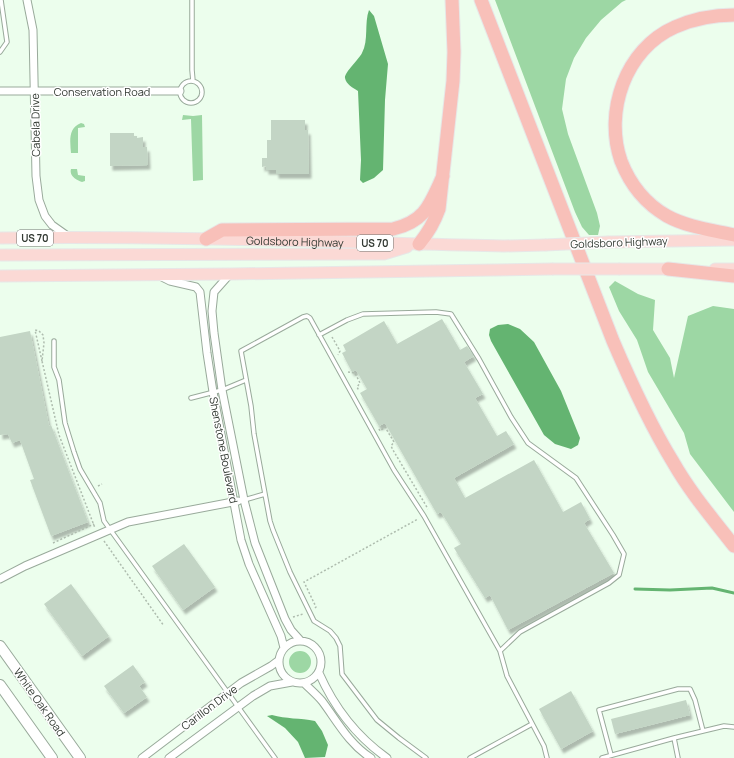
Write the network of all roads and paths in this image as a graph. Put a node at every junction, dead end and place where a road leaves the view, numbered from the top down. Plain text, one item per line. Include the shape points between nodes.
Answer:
1 (2, 0) edge
2 (27, 0) edge
3 (192, 0) edge
4 (452, 0) edge
5 (481, 0) edge
6 (734, 15) edge
7 (0, 52) edge
8 (193, 81) junction
9 (0, 91) edge
10 (34, 91) junction
11 (180, 91) junction
12 (443, 176) junction
13 (734, 235) edge
14 (70, 237) junction
15 (0, 238) edge
16 (206, 239) junction
17 (734, 240) edge
18 (419, 244) junction
19 (0, 255) edge
20 (734, 269) edge
21 (668, 270) junction
22 (156, 274) junction
23 (230, 274) junction
24 (0, 276) edge
25 (734, 276) edge
26 (319, 334) junction
27 (332, 337) dead end
28 (54, 340) dead end
29 (338, 355) dead end
30 (345, 367) dead end
31 (246, 380) junction
32 (222, 390) junction
33 (212, 392) junction
34 (360, 394) dead end
35 (191, 398) dead end
36 (377, 424) dead end
37 (265, 494) junction
38 (244, 500) junction
39 (234, 502) junction
40 (424, 516) junction
41 (94, 524) dead end
42 (111, 529) junction
43 (53, 543) dead end
44 (734, 546) edge
45 (0, 579) edge
46 (309, 611) junction
47 (289, 618) dead end
48 (300, 640) junction
49 (0, 646) edge
50 (284, 648) junction
51 (500, 651) junction
52 (279, 660) junction
53 (319, 673) junction
54 (292, 682) junction
55 (304, 684) junction
56 (0, 685) edge
57 (229, 692) junction
58 (238, 707) junction
59 (532, 724) junction
60 (734, 727) edge
61 (703, 731) junction
62 (674, 738) junction
63 (611, 756) junction
64 (52, 758) edge
65 (80, 758) edge
66 (142, 758) edge
67 (169, 758) edge
68 (275, 758) edge
69 (371, 758) edge
70 (387, 758) edge
71 (426, 758) edge
72 (470, 758) edge
73 (547, 758) edge
74 (602, 758) edge
75 (678, 758) edge

1 - 7 lane via 7,42
2 - 10 street, Cabela Drive via 33,30
3 - 8 lane
4 - 12 highway via 453,81
5 - 44 highway via 634,390 673,463
6 - 13 highway via 708,18 675,27 648,46 622,84 615,110 615,138 624,168 640,193 650,203 667,216 691,226
8 - 11 lane via 189,80 183,84
8 - 11 lane via 202,88 202,95 197,101 184,101
9 - 10 street, Conservation Road
10 - 11 street, Conservation Road
10 - 14 street, Cabela Drive via 39,200 45,216 52,225
12 - 16 highway via 424,214 404,226 393,229 222,230
12 - 18 highway via 439,209 434,224
14 - 15 main road, Goldsboro Highway / US 70
14 - 16 main road, Goldsboro Highway / US 70
16 - 18 main road, Goldsboro Highway / US 70
17 - 18 main road, Goldsboro Highway / US 70, bridge via 504,246
18 - 19 main road via 384,254
20 - 21 main road
21 - 23 main road, bridge via 552,269
21 - 25 highway
22 - 23 main road
22 - 24 main road
22 - 33 street, Shenstone Boulevard via 196,288 200,292
23 - 32 street, Shenstone Boulevard via 214,292 212,311
26 - 31 lane via 307,316 241,351
26 - 40 lane via 394,470
26 - 51 lane via 363,314 451,314 528,443 576,478 624,554 619,575 609,583 520,632
27 - 29 path via 340,350
28 - 42 lane via 54,368 65,423 80,469 100,503 104,520
30 - 34 path via 349,373 355,373 360,383 357,387
31 - 32 lane
31 - 37 lane
32 - 33 lane
32 - 38 street, Shenstone Boulevard
33 - 35 lane
33 - 39 street, Shenstone Boulevard
36 - 40 path via 380,431 385,427 394,442 391,446 393,450 430,513
37 - 38 lane
37 - 46 lane via 273,530
38 - 39 street
38 - 48 street, Shenstone Boulevard via 258,555 285,620
39 - 42 street via 128,522
39 - 50 street, Shenstone Boulevard via 241,540 249,564
40 - 46 path via 304,582 316,607
40 - 51 lane
41 - 43 path
42 - 45 street
42 - 57 lane
46 - 47 path
46 - 71 lane via 314,620 336,638 340,646 342,674 377,720
48 - 50 street
48 - 53 street via 312,644 319,651 322,663
49 - 65 main road, White Oak Road
50 - 52 street
51 - 59 lane via 507,676
52 - 54 street via 282,674
52 - 57 street, Carillon Drive
53 - 55 street
53 - 70 street via 351,727
54 - 55 street
54 - 58 street, Carillon Drive via 270,686
55 - 69 street via 321,700 361,752
56 - 64 main road, White Oak Road
57 - 58 lane
57 - 66 street, Carillon Drive
58 - 67 street, Carillon Drive
58 - 68 lane
59 - 72 lane
59 - 73 lane via 544,746
60 - 61 lane via 724,726
61 - 62 lane
61 - 63 lane via 690,689 678,689 599,710
62 - 63 lane
62 - 75 lane
63 - 74 lane

